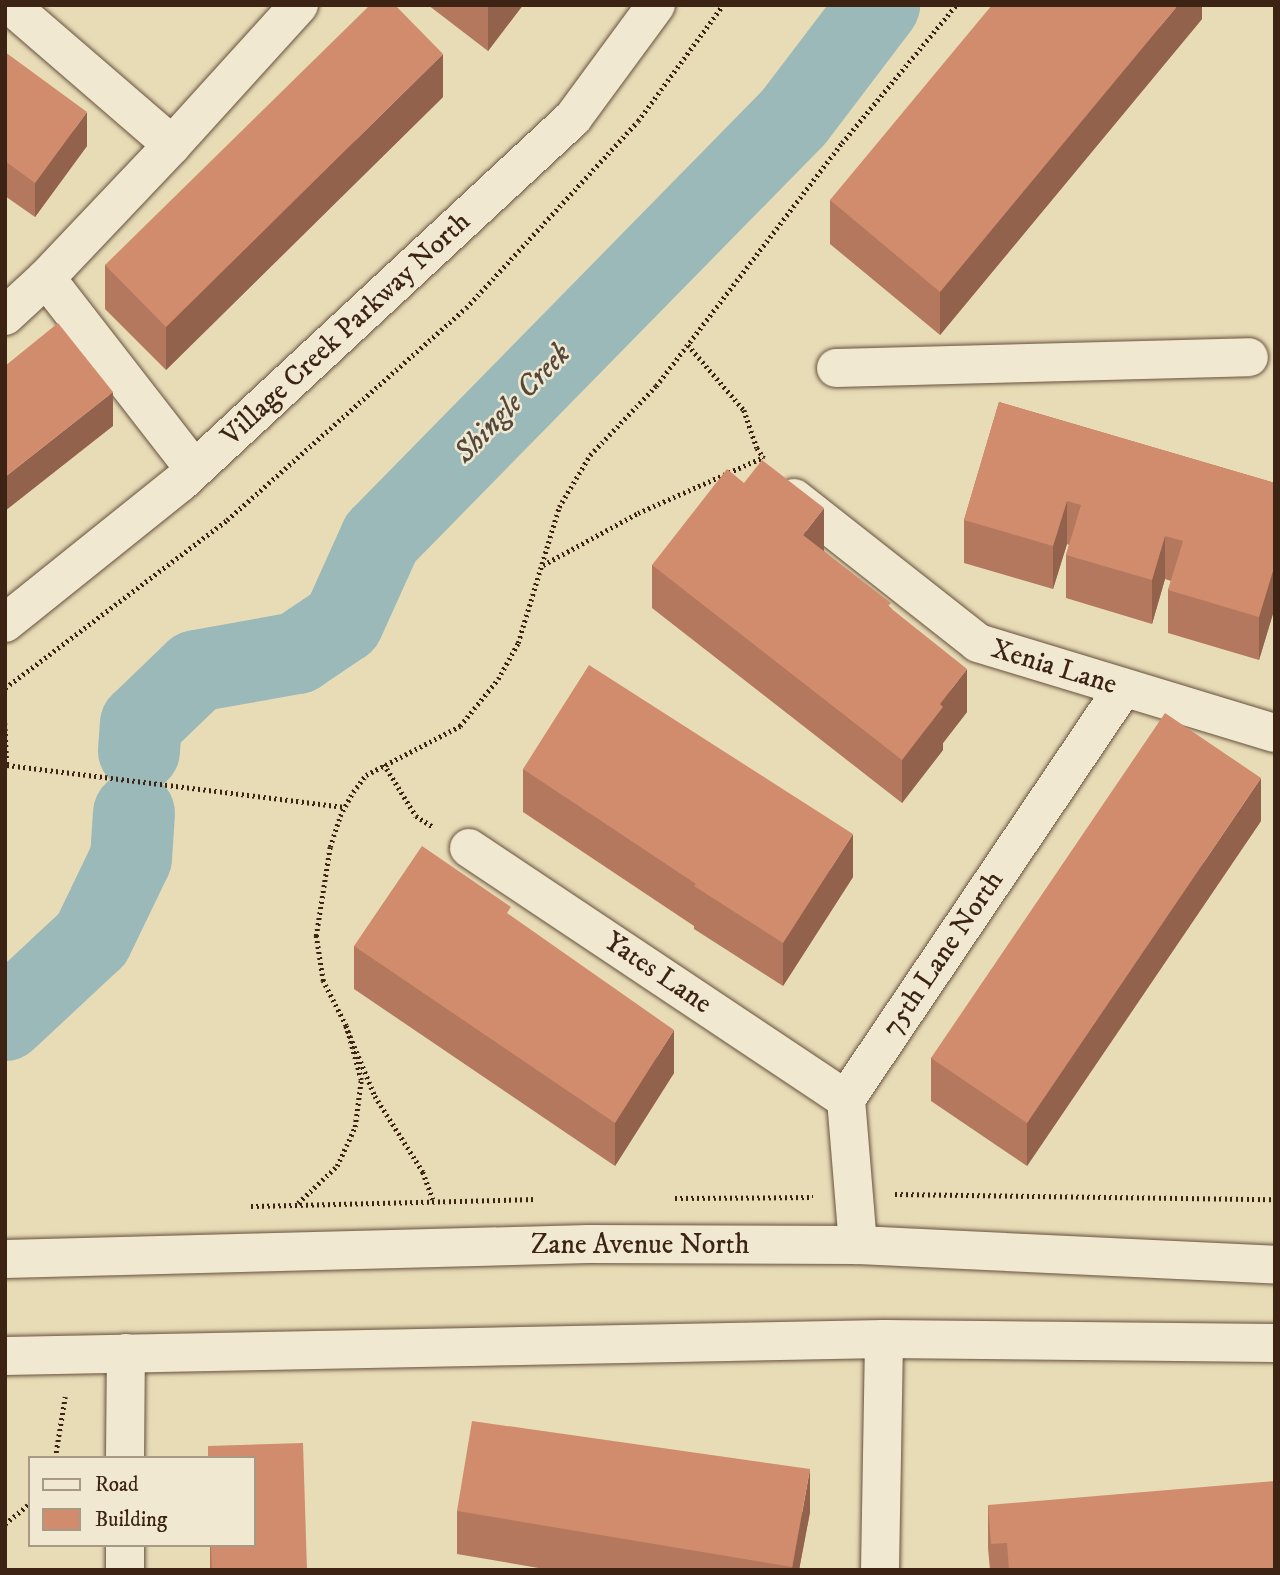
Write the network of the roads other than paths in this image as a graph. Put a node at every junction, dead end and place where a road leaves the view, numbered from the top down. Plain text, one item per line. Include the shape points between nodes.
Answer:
1 (10, 5) edge
2 (299, 5) edge
3 (656, 5) edge
4 (172, 145) junction
5 (46, 278) junction
6 (5, 316) edge
7 (1249, 358) dead end
8 (836, 368) dead end
9 (194, 469) junction
10 (794, 498) edge
11 (5, 623) edge
12 (1123, 688) junction
13 (1275, 733) edge
14 (469, 848) road end
15 (846, 1099) junction
16 (858, 1245) junction
17 (5, 1259) edge
18 (1275, 1265) edge
19 (884, 1339) junction
20 (1275, 1343) edge
21 (126, 1353) junction
22 (5, 1356) edge
23 (125, 1456) edge
24 (125, 1547) edge
25 (125, 1570) edge
26 (880, 1570) edge

1 - 4 street
2 - 4 street
3 - 9 street, Village Creek Parkway North via 573,118
4 - 5 street
5 - 6 street
5 - 9 street
7 - 8 street
9 - 11 street, Village Creek Parkway North
10 - 12 street, Xenia Lane via 978,643
12 - 13 street, Xenia Lane
12 - 15 street, 75th Lane North
14 - 15 street, Yates Lane
15 - 16 street
16 - 17 street, Zane Avenue North via 589,1244
16 - 18 street, Zane Avenue North
19 - 20 street
19 - 21 street
19 - 26 street
21 - 22 street
21 - 23 street
24 - 25 street

